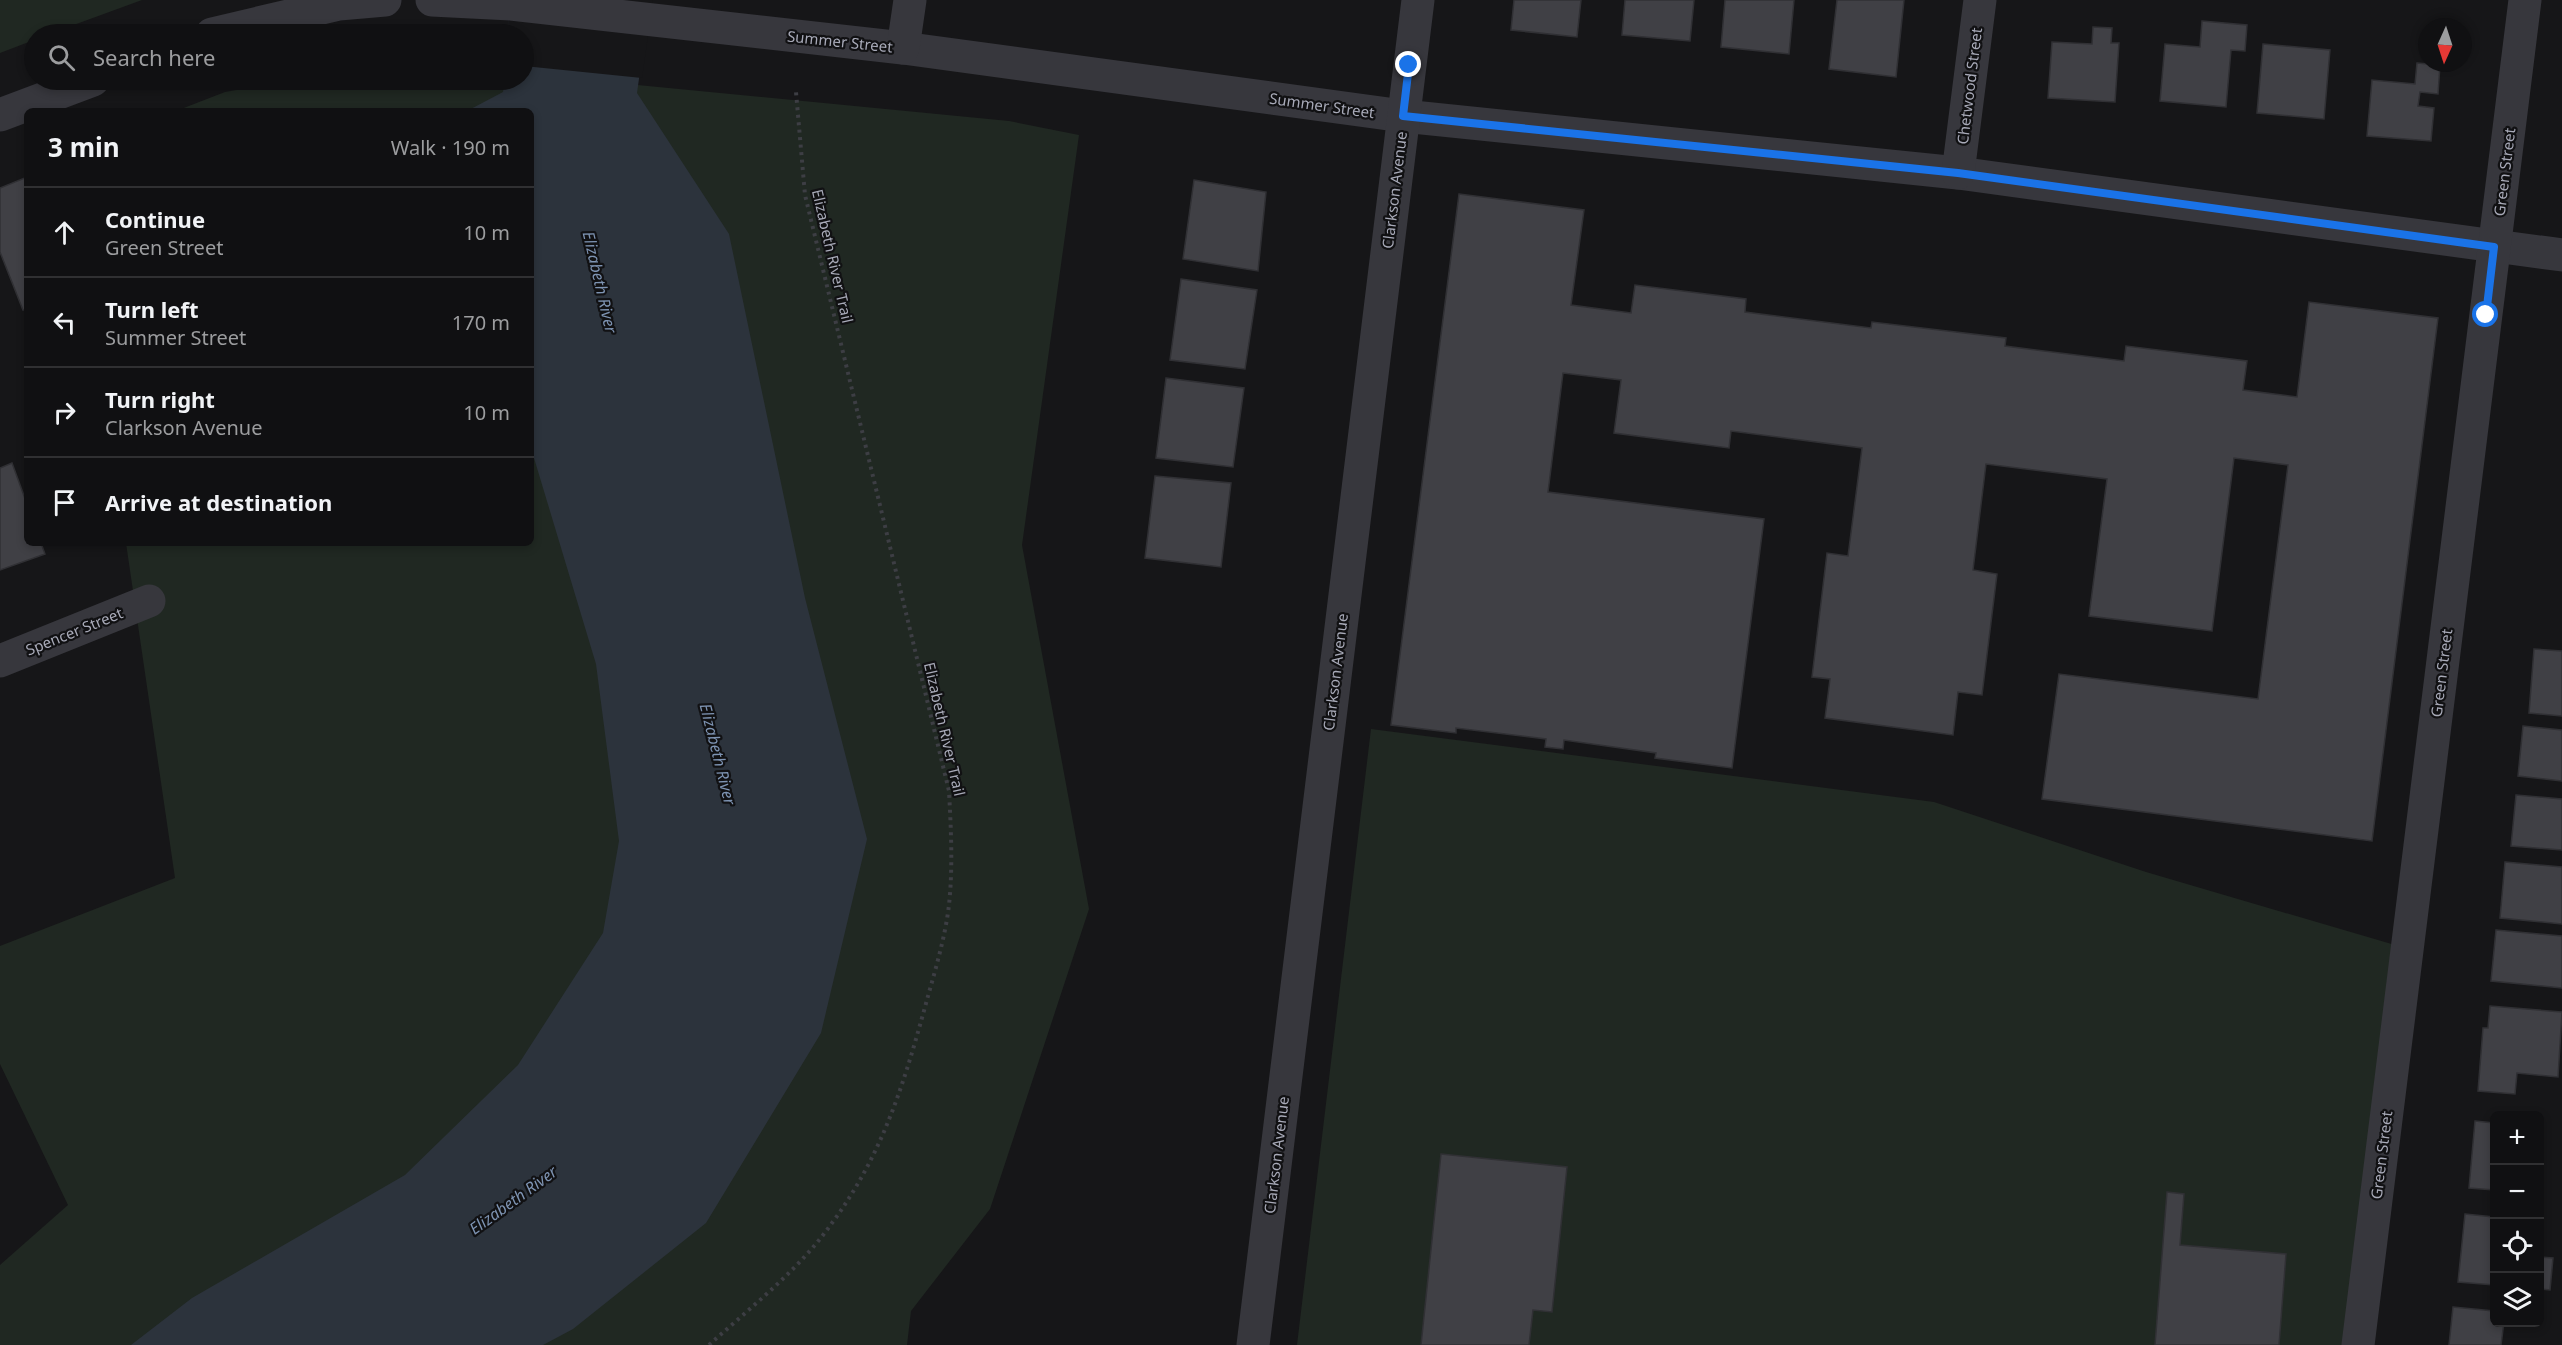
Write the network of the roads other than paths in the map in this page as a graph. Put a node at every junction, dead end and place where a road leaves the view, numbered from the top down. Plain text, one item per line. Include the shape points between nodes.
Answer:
1 (385, 0) edge
2 (432, 0) edge
3 (910, 0) edge
4 (1418, 0) edge
5 (1980, 0) edge
6 (2525, 0) edge
7 (254, 24) edge
8 (903, 48) junction
9 (66, 90) edge
10 (0, 115) edge
11 (1403, 116) junction
12 (1958, 173) junction
13 (2494, 247) junction
14 (2562, 255) edge
15 (149, 601) dead end
16 (0, 661) edge
17 (1253, 1345) edge
18 (2358, 1345) edge

1 - 7 street via 339,4
2 - 8 street, Summer Street via 510,4
3 - 8 street
4 - 11 street, Clarkson Avenue
5 - 12 street, Chetwood Street
6 - 13 street, Green Street
8 - 11 street, Summer Street
9 - 10 street
11 - 12 street, Summer Street
11 - 17 street, Clarkson Avenue
12 - 13 street, Summer Street
13 - 14 street, Summer Street
13 - 18 street, Green Street
15 - 16 street, Spencer Street

